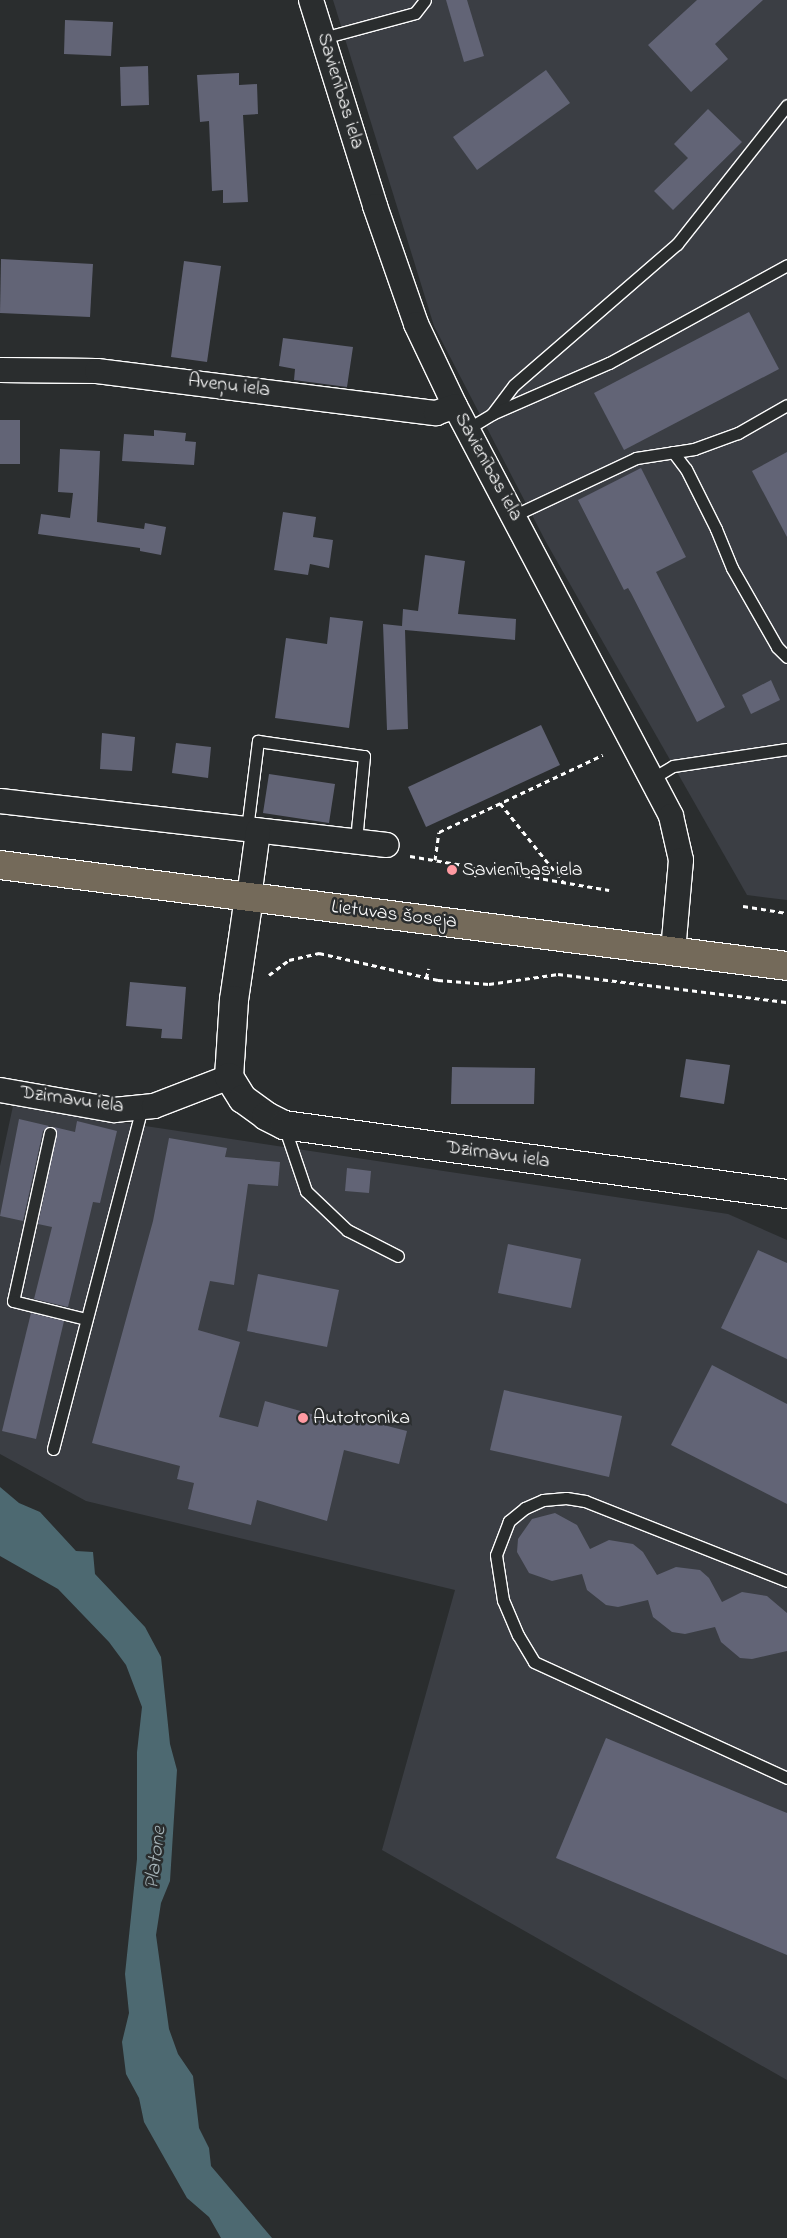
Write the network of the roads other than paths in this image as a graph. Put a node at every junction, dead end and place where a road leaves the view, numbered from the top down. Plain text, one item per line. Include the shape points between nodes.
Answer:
1 (311, 0) edge
2 (425, 0) edge
3 (323, 38) junction
4 (787, 105) edge
5 (787, 264) edge
6 (0, 370) edge
7 (787, 405) edge
8 (455, 406) junction
9 (492, 414) junction
10 (469, 428) junction
11 (673, 452) junction
12 (515, 515) junction
13 (787, 657) edge
14 (787, 749) edge
15 (653, 778) junction
16 (0, 801) edge
17 (253, 830) junction
18 (356, 842) junction
19 (387, 846) road end
20 (0, 865) edge
21 (249, 897) junction
22 (673, 951) junction
23 (787, 966) edge
24 (229, 1078) junction
25 (0, 1091) edge
26 (142, 1107) junction
27 (284, 1125) junction
28 (50, 1133) dead end
29 (787, 1194) edge
30 (398, 1256) dead end
31 (86, 1319) junction
32 (53, 1450) dead end
33 (787, 1581) edge
34 (787, 1778) edge

1 - 3 street, Savienības iela
2 - 3 lane via 415,13
3 - 8 street, Savienības iela via 394,264 416,324
4 - 9 lane via 677,244 514,385
5 - 9 lane via 609,363
6 - 8 street, Aveņu iela via 97,371 436,413
7 - 11 lane via 738,433
8 - 10 street, Savienības iela
9 - 10 lane
10 - 12 street, Savienības iela
11 - 12 lane via 636,458
11 - 13 lane via 686,469 732,568 777,647
12 - 15 street, Savienības iela
14 - 15 lane via 672,766
15 - 22 street, Savienības iela via 671,816 680,860
16 - 17 street
17 - 18 street
17 - 18 lane via 258,741 364,756
17 - 21 street
18 - 19 street
20 - 21 main road, Lietuvas šoseja
21 - 22 main road, Lietuvas šoseja
21 - 24 street via 234,1000
22 - 23 main road, Lietuvas šoseja
24 - 26 street, Dzirnavu iela via 154,1106
24 - 27 street, Dzirnavu iela via 243,1099
25 - 26 street, Dzirnavu iela via 114,1110
26 - 31 lane
27 - 29 street, Dzirnavu iela
27 - 30 lane via 306,1191 347,1230
28 - 31 lane via 13,1300
31 - 32 lane
33 - 34 lane via 586,1501 566,1498 543,1500 525,1508 509,1521 496,1555 503,1600 534,1662

